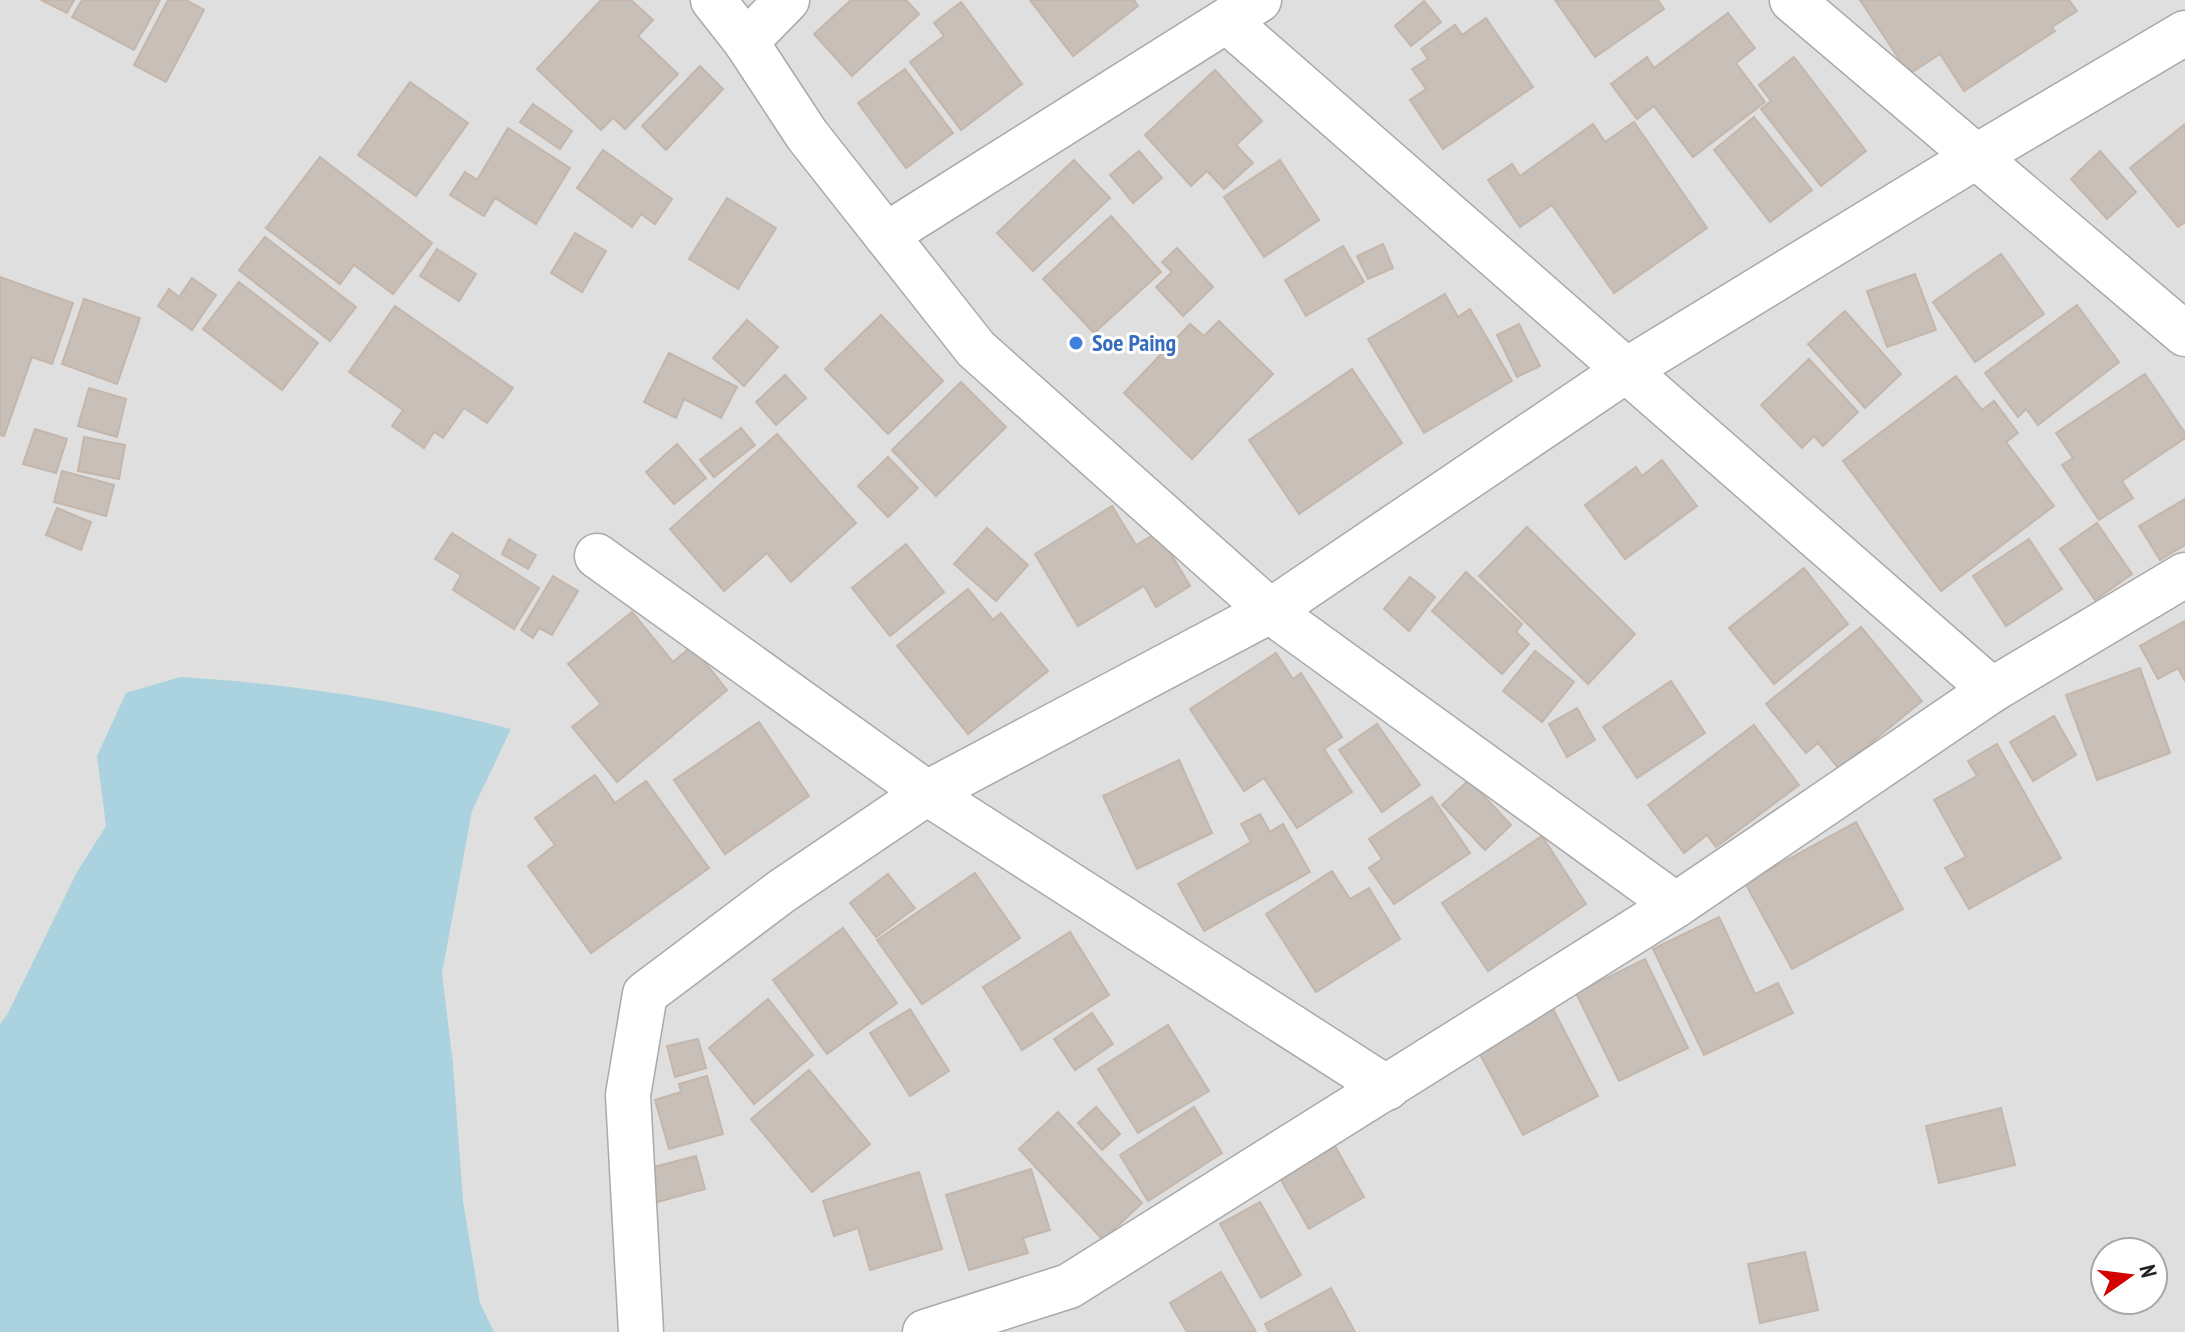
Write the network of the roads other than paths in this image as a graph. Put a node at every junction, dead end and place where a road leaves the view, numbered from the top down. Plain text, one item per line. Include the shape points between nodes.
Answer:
1 (713, 0) edge
2 (787, 0) edge
3 (1792, 0) edge
4 (1243, 10) edge
5 (2185, 33) edge
6 (746, 42) junction
7 (1977, 156) junction
8 (886, 235) junction
9 (2185, 334) edge
10 (1625, 371) junction
11 (597, 556) dead end
12 (2185, 575) edge
13 (1270, 611) junction
14 (1992, 690) junction
15 (927, 793) junction
16 (1676, 905) junction
17 (1387, 1088) junction
18 (641, 1332) edge
19 (925, 1332) edge

1 - 6 street
2 - 6 street
3 - 7 street
4 - 8 street
4 - 10 street
5 - 7 street
6 - 8 street via 807,135
7 - 9 street
7 - 10 street
8 - 13 street via 976,349
10 - 13 street
10 - 14 street
11 - 15 street
12 - 14 street
13 - 15 street
13 - 16 street
14 - 16 street
15 - 17 street
15 - 18 street via 782,891 645,994 628,1095
16 - 17 street
17 - 19 street via 1069,1286

